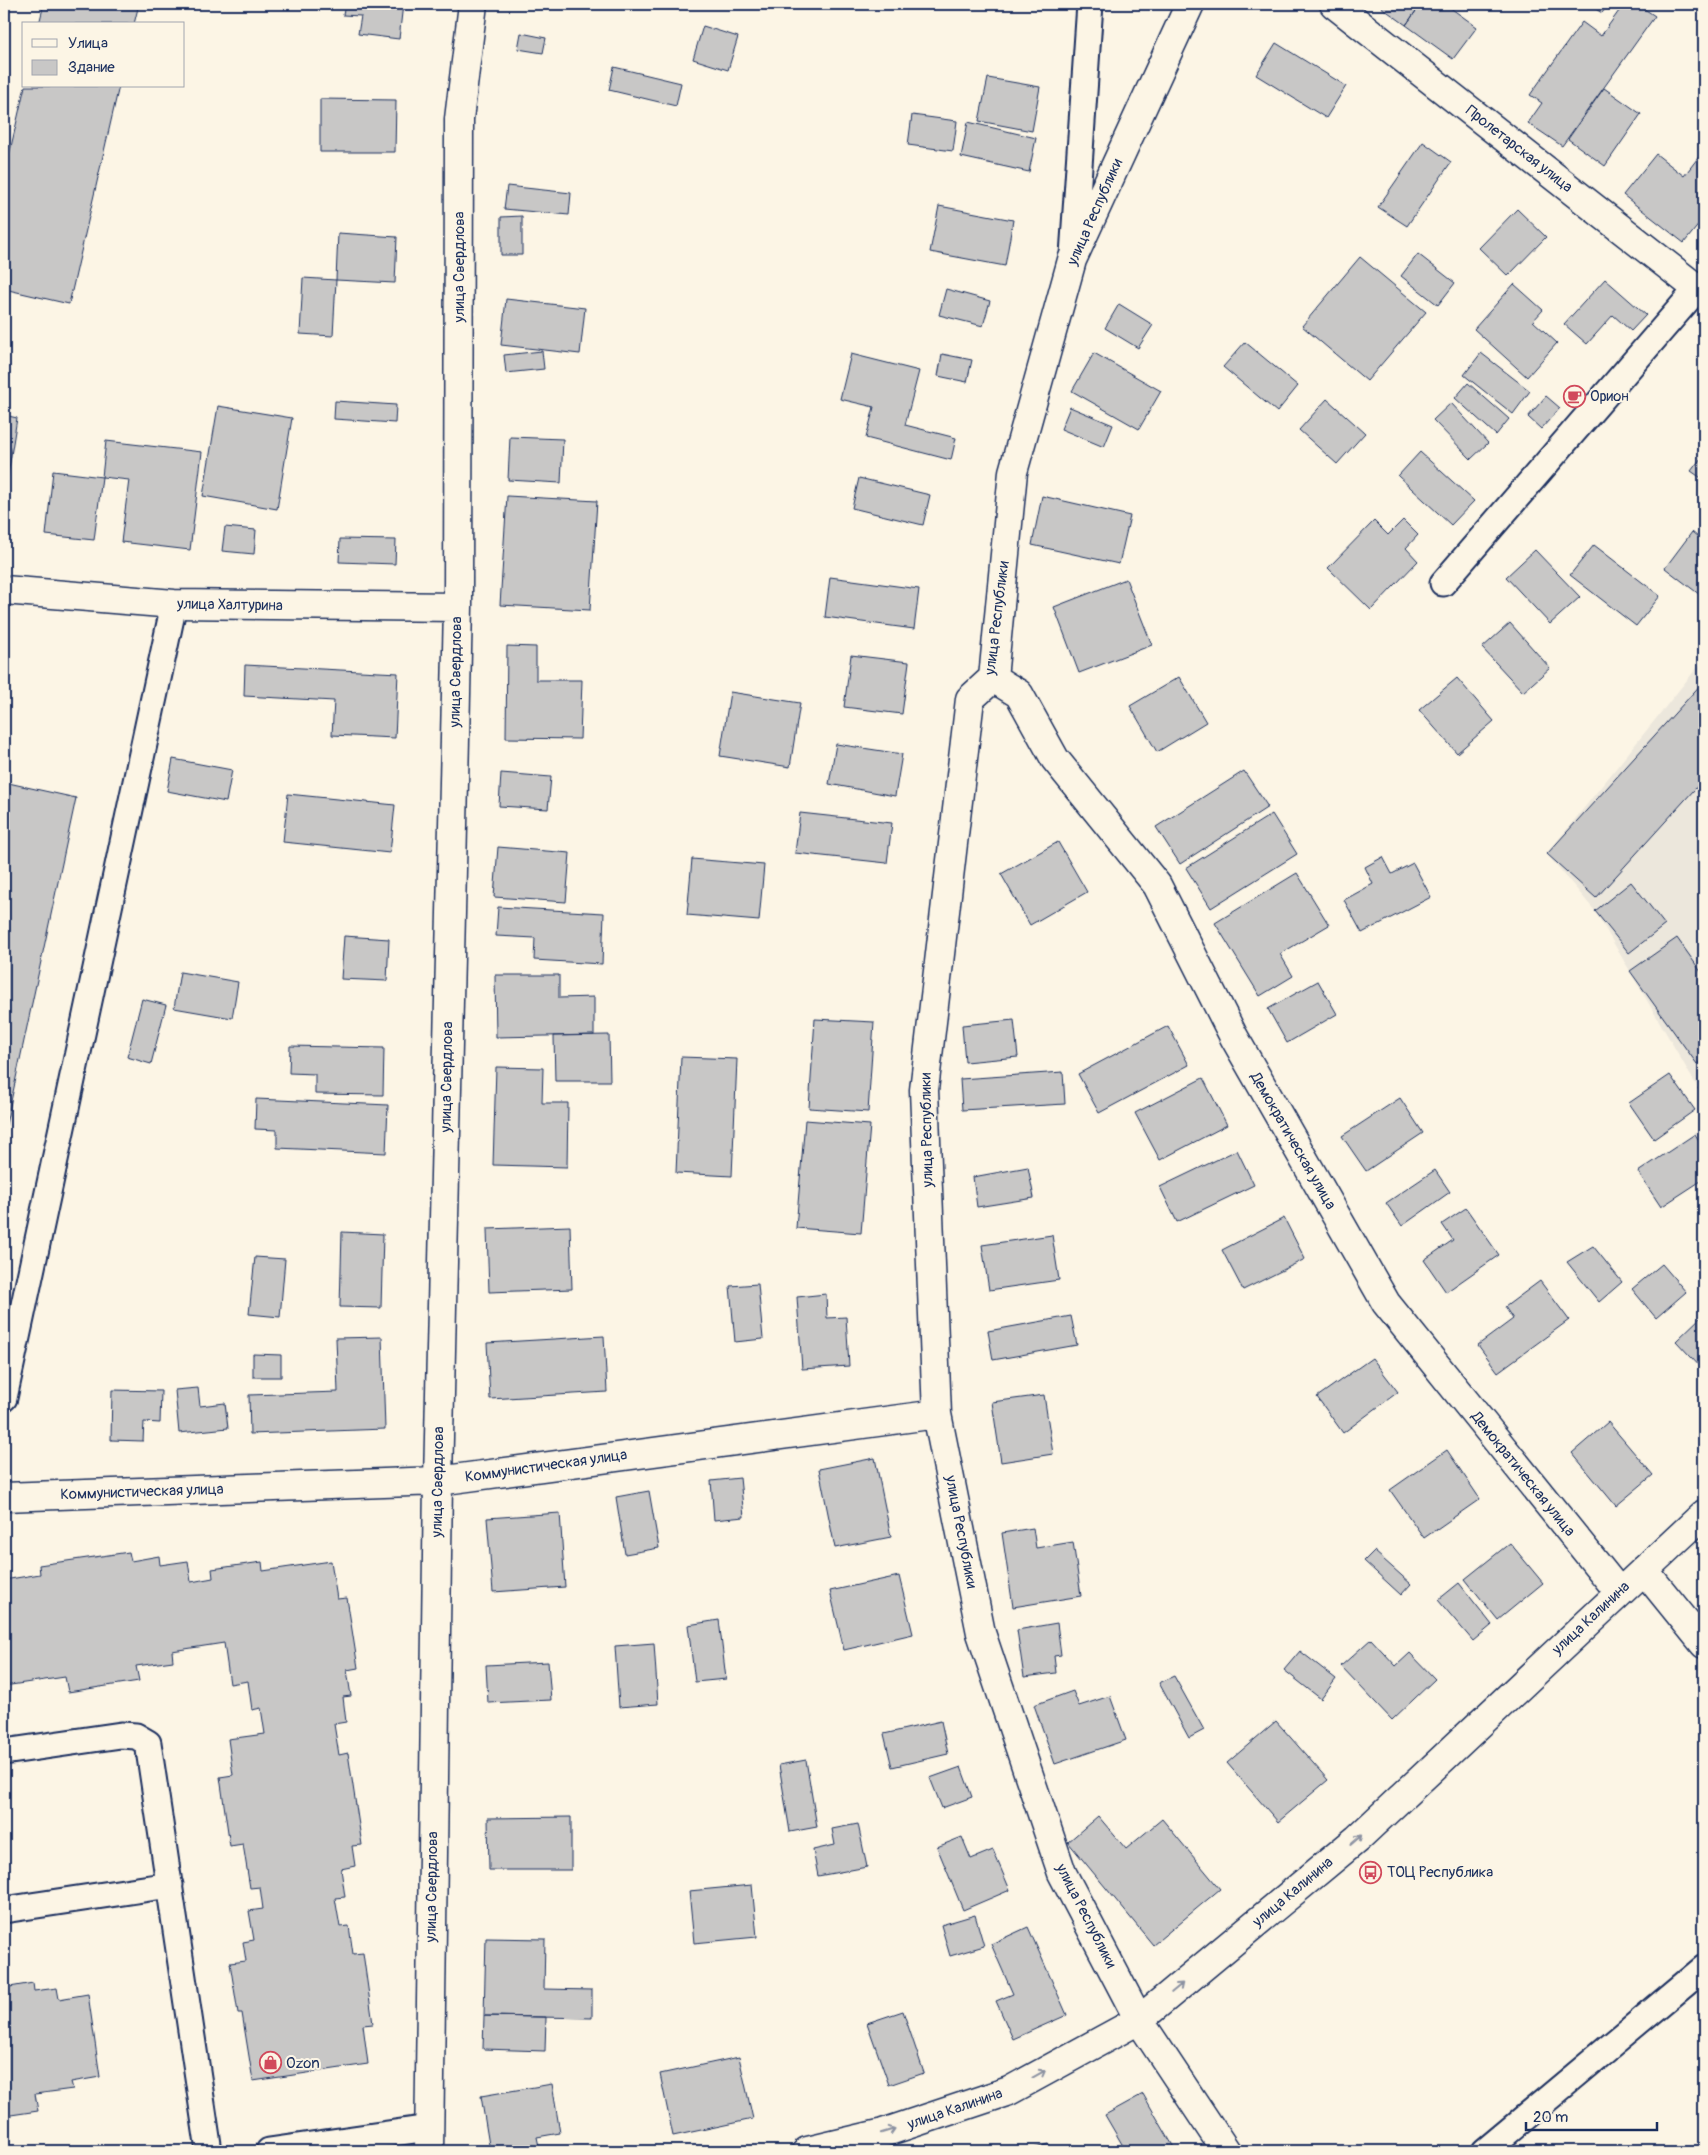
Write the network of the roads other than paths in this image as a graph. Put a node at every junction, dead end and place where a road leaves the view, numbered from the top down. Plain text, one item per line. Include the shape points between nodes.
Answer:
1 (473, 4) edge
2 (1090, 4) edge
3 (1190, 4) edge
4 (1334, 4) edge
5 (1072, 260) junction
6 (1701, 291) edge
7 (1444, 582) dead end
8 (4, 590) edge
9 (174, 604) junction
10 (458, 608) junction
11 (993, 678) junction
12 (4, 1398) edge
13 (936, 1414) junction
14 (438, 1481) junction
15 (4, 1497) edge
16 (1704, 1514) edge
17 (1644, 1570) junction
18 (1619, 1592) junction
19 (1704, 1644) edge
20 (4, 1752) edge
21 (170, 1885) junction
22 (4, 1910) edge
23 (1704, 1968) edge
24 (1139, 2020) junction
25 (429, 2139) edge
26 (209, 2151) edge
27 (269, 2151) edge
28 (807, 2151) edge
29 (1226, 2151) edge
30 (1485, 2151) edge

1 - 10 street, улица Свердлова via 459,119
2 - 5 lane
3 - 5 street, улица Республики
4 - 6 street, Пролетарская улица
5 - 11 street, улица Республики via 1013,472
6 - 7 lane
8 - 9 street, улица Халтурина
9 - 10 street, улица Халтурина
9 - 12 lane
10 - 14 street, улица Свердлова
11 - 13 street, улица Республики via 970,699 924,1090
11 - 18 street, Демократическая улица via 1019,694 1055,759 1157,885 1234,1037 1386,1304
13 - 14 street, Коммунистическая улица
13 - 24 street, улица Республики via 987,1652 1062,1873
14 - 15 street, Коммунистическая улица
14 - 25 street, улица Свердлова
16 - 17 street, улица Калинина
17 - 18 street, улица Калинина
17 - 19 street
24 -> 18 street, улица Калинина via 1357,1839
20 - 21 lane via 121,1735 136,1736 148,1744
21 - 22 lane
21 - 26 lane
23 - 30 lane
28 -> 24 street, улица Калинина via 883,2133 1009,2091
24 - 29 street, улица Республики
25 - 27 lane

